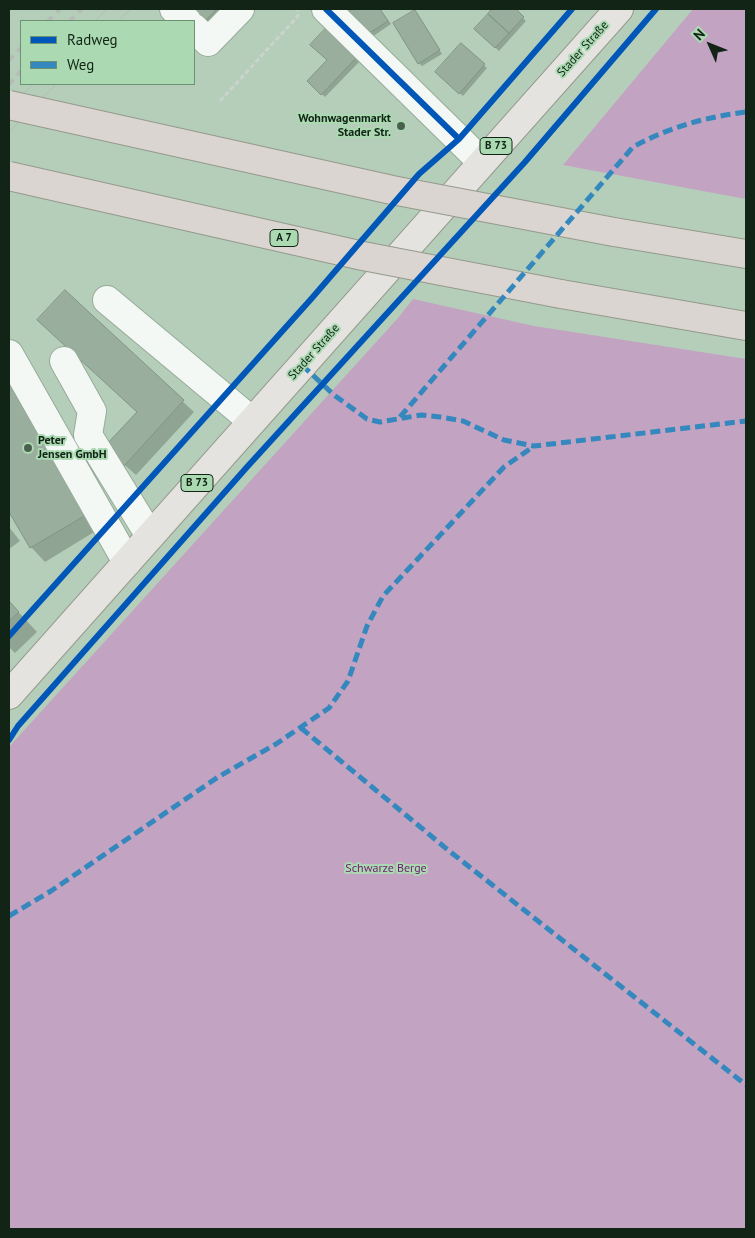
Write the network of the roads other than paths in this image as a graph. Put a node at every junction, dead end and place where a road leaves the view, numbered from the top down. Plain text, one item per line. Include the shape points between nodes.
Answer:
1 (174, 9) edge
2 (240, 9) edge
3 (326, 9) edge
4 (619, 9) edge
5 (186, 20) edge
6 (195, 29) edge
7 (9, 105) edge
8 (482, 162) junction
9 (9, 176) edge
10 (746, 254) edge
11 (107, 300) dead end
12 (746, 326) edge
13 (9, 354) edge
14 (64, 361) dead end
15 (252, 421) junction
16 (150, 536) junction
17 (127, 562) junction
18 (9, 695) edge

1 - 5 lane
2 - 6 lane via 208,42
3 - 8 lane
4 - 8 main road, Stader Straße / B 73
7 - 10 highway, bridge via 392,190
8 - 15 main road, Stader Straße / B 73
9 - 12 highway, A 7, bridge via 363,256
11 - 15 lane
13 - 17 lane
14 - 16 lane via 92,411 88,435
15 - 16 main road, Stader Straße / B 73
16 - 17 main road, Stader Straße / B 73
17 - 18 main road, Stader Straße / B 73

